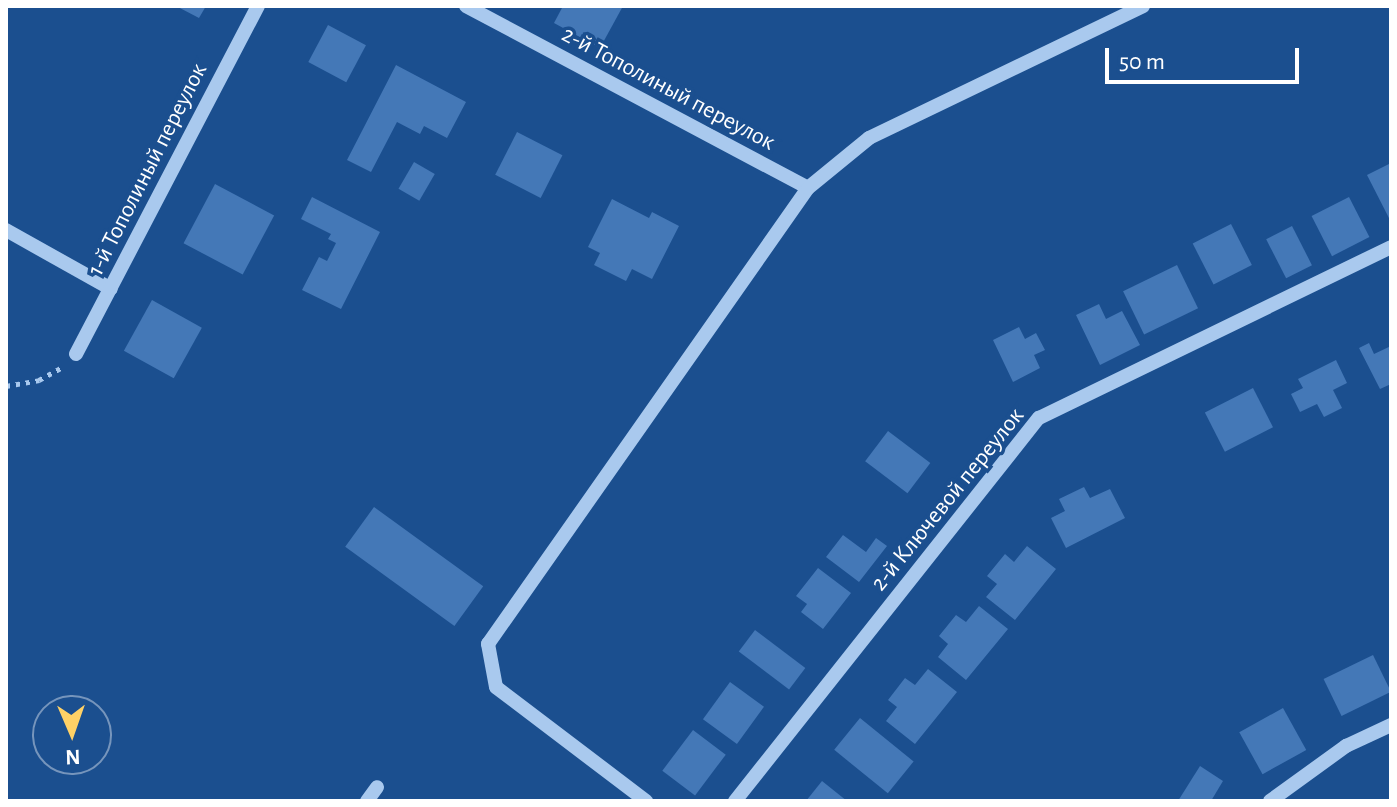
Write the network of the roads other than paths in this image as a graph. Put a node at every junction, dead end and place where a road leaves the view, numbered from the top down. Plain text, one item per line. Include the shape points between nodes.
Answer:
1 (258, 6) edge
2 (466, 6) edge
3 (1143, 6) edge
4 (808, 188) junction
5 (6, 230) edge
6 (1391, 247) edge
7 (111, 289) junction
8 (76, 354) road end
9 (1391, 725) edge
10 (377, 787) dead end
11 (367, 801) edge
12 (646, 801) edge
13 (735, 801) edge
14 (1270, 801) edge

1 - 7 street, 1-й Тополиный переулок
2 - 4 street, 2-й Тополиный переулок
3 - 4 street via 869,138
4 - 12 street via 488,644 496,687
5 - 7 street
6 - 13 street, 2-й Ключевой переулок via 1039,418
7 - 8 street, 1-й Тополиный переулок
9 - 14 street via 1346,746
10 - 11 street

